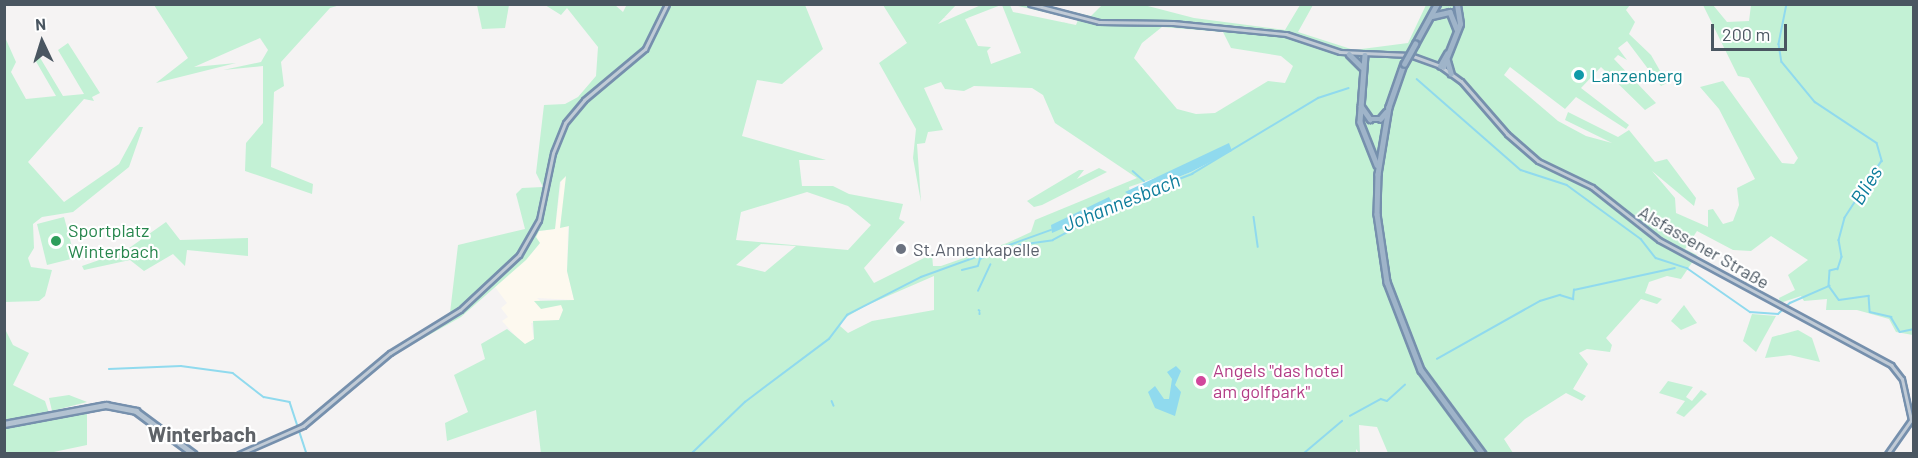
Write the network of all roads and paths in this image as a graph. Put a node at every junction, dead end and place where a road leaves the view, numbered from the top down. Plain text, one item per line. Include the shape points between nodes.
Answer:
1 (667, 4) edge
2 (1030, 4) edge
3 (1437, 4) edge
4 (1458, 4) edge
5 (1429, 18) junction
6 (1457, 29) junction
7 (1349, 54) junction
8 (1363, 55) junction
9 (1447, 57) junction
10 (1441, 66) junction
11 (1363, 68) junction
12 (1452, 73) junction
13 (1360, 106) junction
14 (1389, 107) junction
15 (1378, 174) junction
16 (4, 424) edge
17 (194, 453) edge
18 (239, 453) edge
19 (1483, 453) edge
20 (1887, 453) edge

1 - 18 main road via 645,49 584,100 566,123 553,153 539,219 524,248 460,310 412,339 303,426
2 - 7 main road, Alsfassener Straße via 1099,22 1173,22 1286,34
3 - 5 highway
4 - 6 highway
5 - 6 highway via 1441,11 1450,12
5 - 14 highway, bridge via 1404,64
6 - 9 highway
7 - 8 main road, Alsfassener Straße
7 - 11 highway
8 - 10 main road, Alsfassener Straße via 1410,55
8 - 11 highway
9 - 10 highway
9 - 12 highway
10 - 12 main road, Alsfassener Straße
11 - 13 highway
12 - 20 main road, Alsfassener Straße via 1538,161 1592,187 1651,236 1783,309 1861,346 1895,368 1907,397 1910,424
13 - 14 highway via 1365,116 1373,120 1383,117
13 - 15 highway via 1360,122 1375,155
14 - 15 highway
15 - 19 highway via 1382,260 1399,321 1431,386
16 - 17 main road via 106,405 136,411

